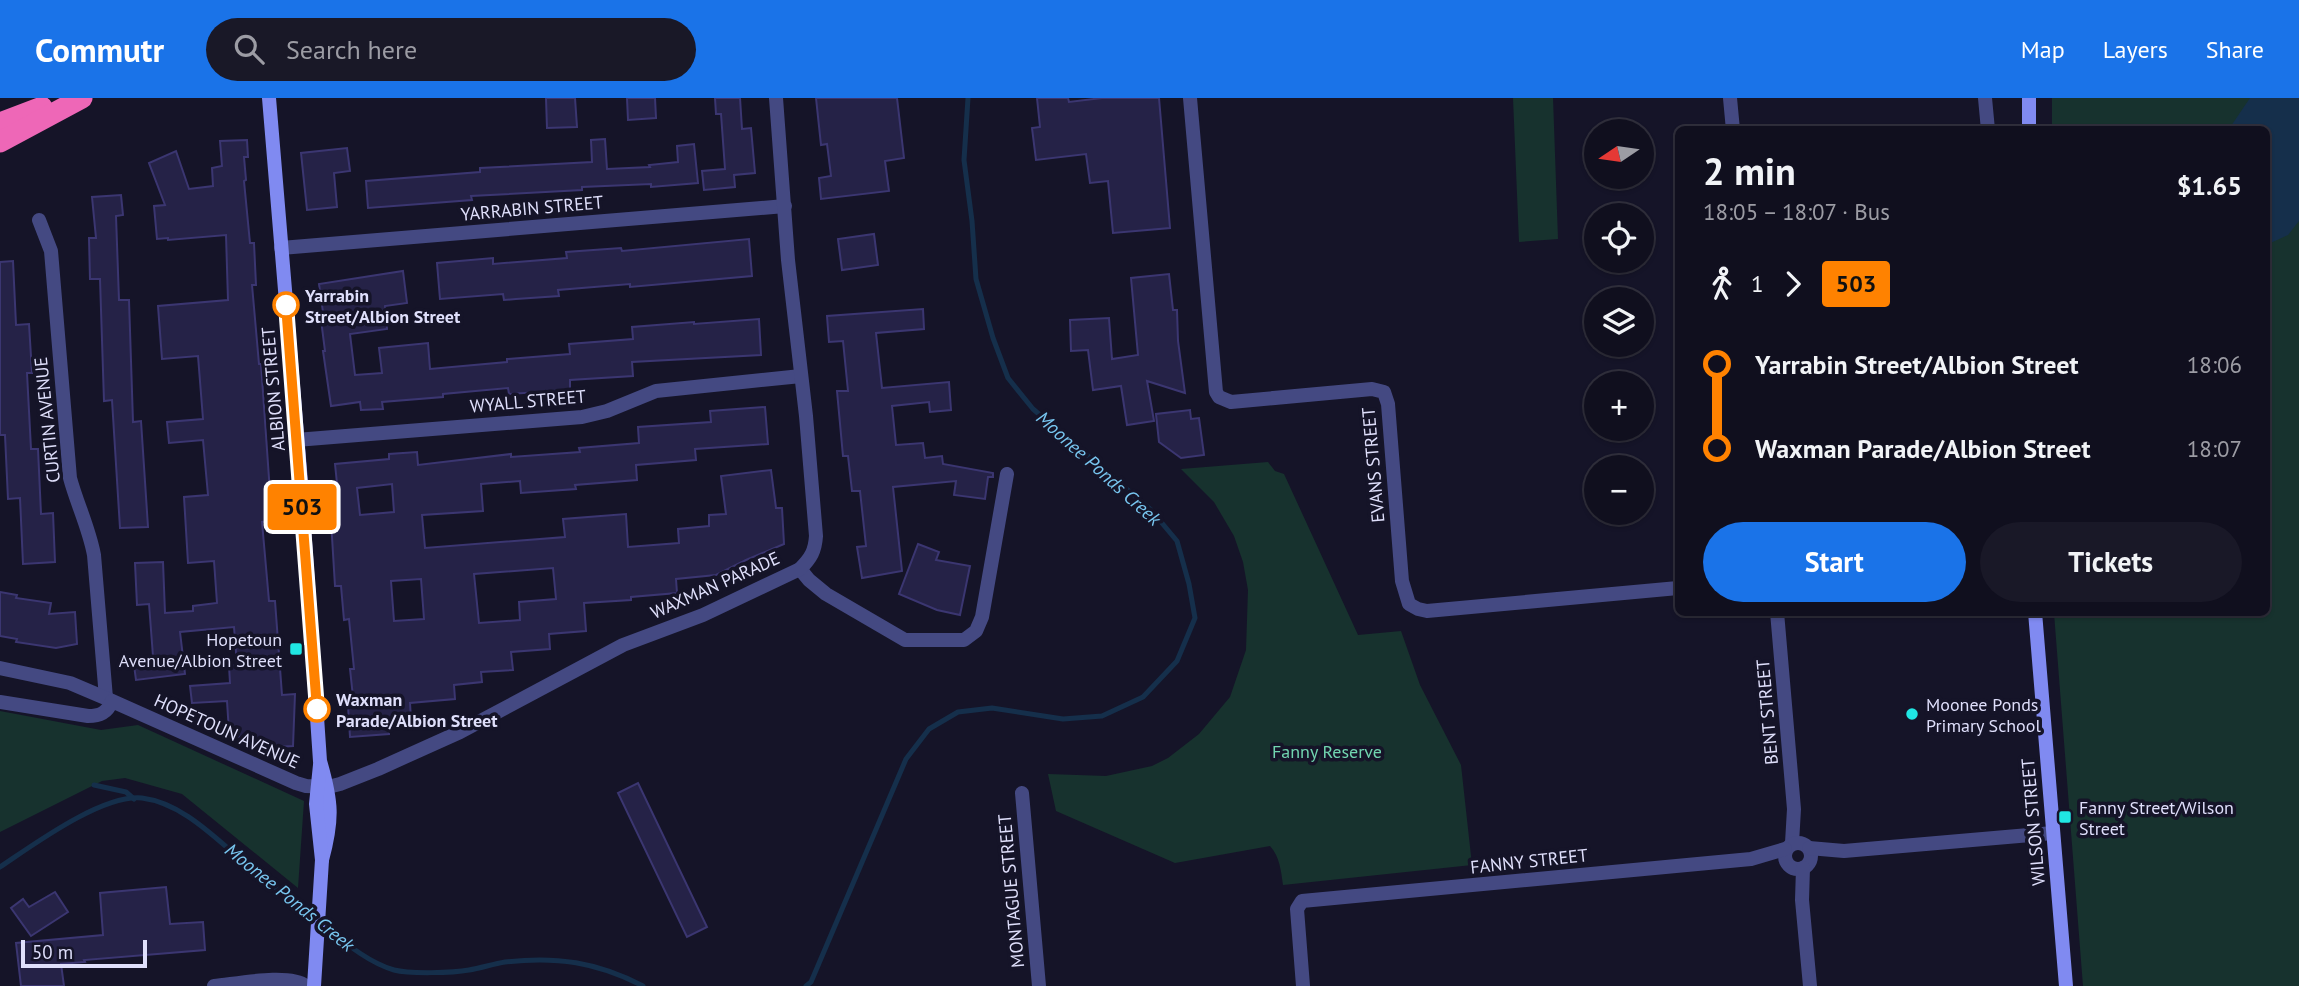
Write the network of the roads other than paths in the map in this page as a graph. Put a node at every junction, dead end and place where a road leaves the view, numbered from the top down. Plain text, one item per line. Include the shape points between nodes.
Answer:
1 (67, 98) edge
2 (82, 98) edge
3 (776, 98) edge
4 (1190, 98) edge
5 (1730, 98) edge
6 (1985, 98) edge
7 (2029, 98) edge
8 (269, 102) edge
9 (0, 123) edge
10 (1733, 126) edge
11 (1988, 126) edge
12 (2029, 126) edge
13 (0, 142) edge
14 (785, 206) junction
15 (40, 220) dead end
16 (281, 248) junction
17 (801, 376) junction
18 (296, 440) junction
19 (1007, 474) dead end
20 (800, 569) junction
21 (1675, 588) edge
22 (1777, 616) edge
23 (2035, 616) edge
24 (0, 668) edge
25 (109, 699) junction
26 (0, 702) edge
27 (322, 787) junction
28 (1022, 793) dead end
29 (2053, 833) junction
30 (1798, 856) junction
31 (214, 986) edge
32 (306, 986) edge
33 (314, 986) edge
34 (1039, 986) edge
35 (1303, 986) edge
36 (1810, 986) edge
37 (2066, 986) edge

1 - 9 highway
2 - 13 highway
3 - 14 street, WAXMAN PARADE
4 - 21 street, EVANS STREET via 1216,392 1231,402 1372,389 1384,392 1402,581 1409,604 1427,611
5 - 10 street
6 - 11 street
7 - 12 street
8 - 16 street, ALBION STREET
14 - 16 street, YARRABIN STREET
14 - 17 street, WAXMAN PARADE
15 - 25 street, CURTIN AVENUE via 51,251 70,478 91,536
16 - 18 street, ALBION STREET
17 - 18 street, WYALL STREET via 656,391 582,417
17 - 20 street, WAXMAN PARADE via 816,536 815,550
18 - 27 street, ALBION STREET
19 - 20 street via 982,617 976,631 964,640 905,640 826,594
20 - 27 street, WAXMAN PARADE via 623,646 460,732 378,769
22 - 30 street, BENT STREET
23 - 29 street, WILSON STREET
24 - 25 street, HOPETOUN AVENUE via 70,683
25 - 26 street via 108,710 88,716
25 - 27 street, HOPETOUN AVENUE via 296,783
27 - 33 street, ALBION STREET via 331,816 321,860
28 - 34 street, MONTAGUE STREET
29 - 30 street, FANNY STREET
29 - 37 street, WILSON STREET
30 - 35 street, FANNY STREET via 1302,901 1297,909
30 - 36 street, BENT STREET
31 - 32 street via 282,980

